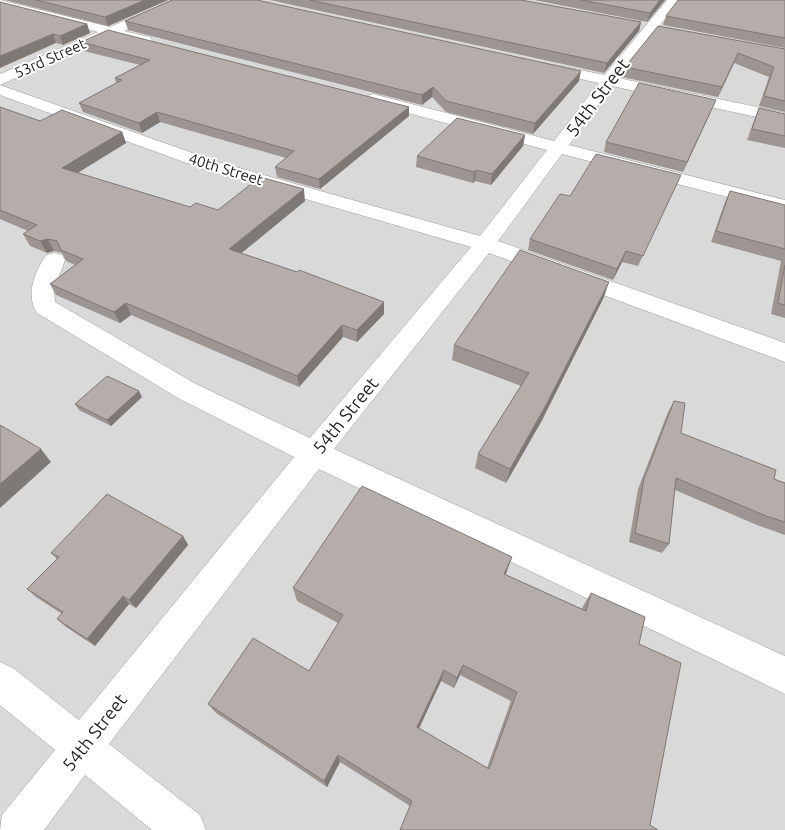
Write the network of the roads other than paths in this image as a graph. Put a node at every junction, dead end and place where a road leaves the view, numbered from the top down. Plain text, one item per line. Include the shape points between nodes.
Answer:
1 (183, 0) edge
2 (674, 0) edge
3 (0, 4) edge
4 (111, 31) junction
5 (158, 44) edge
6 (533, 64) edge
7 (0, 80) edge
8 (609, 80) junction
9 (0, 90) edge
10 (358, 96) edge
11 (785, 118) edge
12 (559, 146) junction
13 (785, 206) edge
14 (485, 244) junction
15 (54, 260) dead end
16 (785, 353) edge
17 (314, 453) junction
18 (785, 675) edge
19 (0, 680) edge
20 (83, 747) junction
21 (17, 830) edge
22 (185, 830) edge

1 - 4 street, 53rd Street
2 - 8 street, 54th Street
3 - 4 street
4 - 5 street
4 - 7 street, 53rd Street
6 - 8 street
8 - 11 street
8 - 12 street, 54th Street
9 - 14 street, 40th Street via 212,166
10 - 12 street
12 - 13 street
12 - 14 street, 54th Street
14 - 16 street, 40th Street
14 - 17 street, 54th Street
15 - 17 street via 42,292 45,307 187,391
17 - 18 street
17 - 20 street, 54th Street
19 - 20 street
20 - 21 street, 54th Street
20 - 22 street

